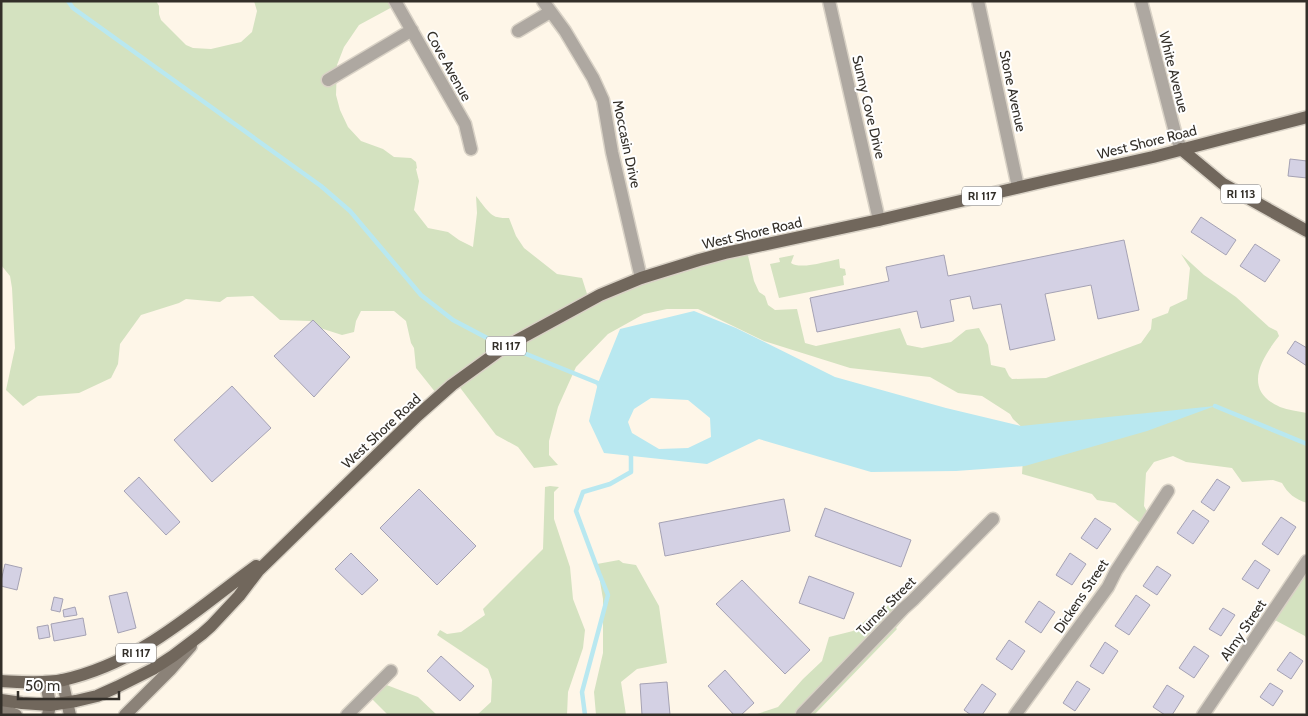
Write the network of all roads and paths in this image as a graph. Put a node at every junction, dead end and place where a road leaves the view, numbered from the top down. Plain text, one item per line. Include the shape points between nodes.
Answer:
1 (395, 1) edge
2 (828, 1) edge
3 (978, 1) edge
4 (1141, 1) edge
5 (547, 6) edge
6 (412, 30) junction
7 (518, 31) dead end
8 (328, 80) dead end
9 (1307, 117) edge
10 (471, 149) dead end
11 (1181, 149) junction
12 (1018, 187) junction
13 (879, 220) junction
14 (1307, 231) edge
15 (641, 278) junction
16 (1168, 491) dead end
17 (993, 519) dead end
18 (286, 544) junction
19 (1307, 561) edge
20 (202, 634) junction
21 (391, 671) dead end
22 (62, 680) junction
23 (1, 681) edge
24 (46, 682) junction
25 (1, 700) edge
26 (67, 702) junction
27 (1, 709) edge
28 (49, 710) edge
29 (802, 714) edge
30 (16, 715) edge
31 (70, 715) edge
32 (125, 715) edge
33 (347, 715) edge
34 (1015, 715) edge
35 (1203, 715) edge

1 - 6 street, Cove Avenue
2 - 13 street, Sunny Cove Drive
3 - 12 street, Stone Avenue
4 - 11 street, White Avenue
5 - 7 street
5 - 15 street, Moccasin Drive via 593,78 602,100
6 - 8 street
6 - 10 street, Cove Avenue via 465,124
9 - 11 main road, West Shore Road / RI 117
11 - 12 main road, West Shore Road / RI 117
11 - 14 main road, RI 113 via 1223,184
12 - 13 main road, West Shore Road / RI 117
13 - 15 main road, West Shore Road / RI 117 via 699,260
15 - 18 main road, West Shore Road / RI 117 via 503,348 470,371 410,422
16 - 34 street, Dickens Street via 1108,587
17 - 29 street, Turner Street
18 - 20 main road, West Shore Road / RI 117
18 - 22 main road, West Shore Road / RI 117 via 157,640 106,667
19 - 35 street, Almy Street
20 - 26 main road, West Shore Road / RI 117 via 147,672 97,696
20 - 32 main road
21 - 33 street
22 - 24 main road, West Shore Road / RI 117
22 - 26 main road
23 - 24 main road, West Shore Road / RI 117
24 - 28 main road
25 - 28 main road, West Shore Road / RI 117
26 - 28 main road, West Shore Road / RI 117
26 - 31 main road
27 - 30 main road

